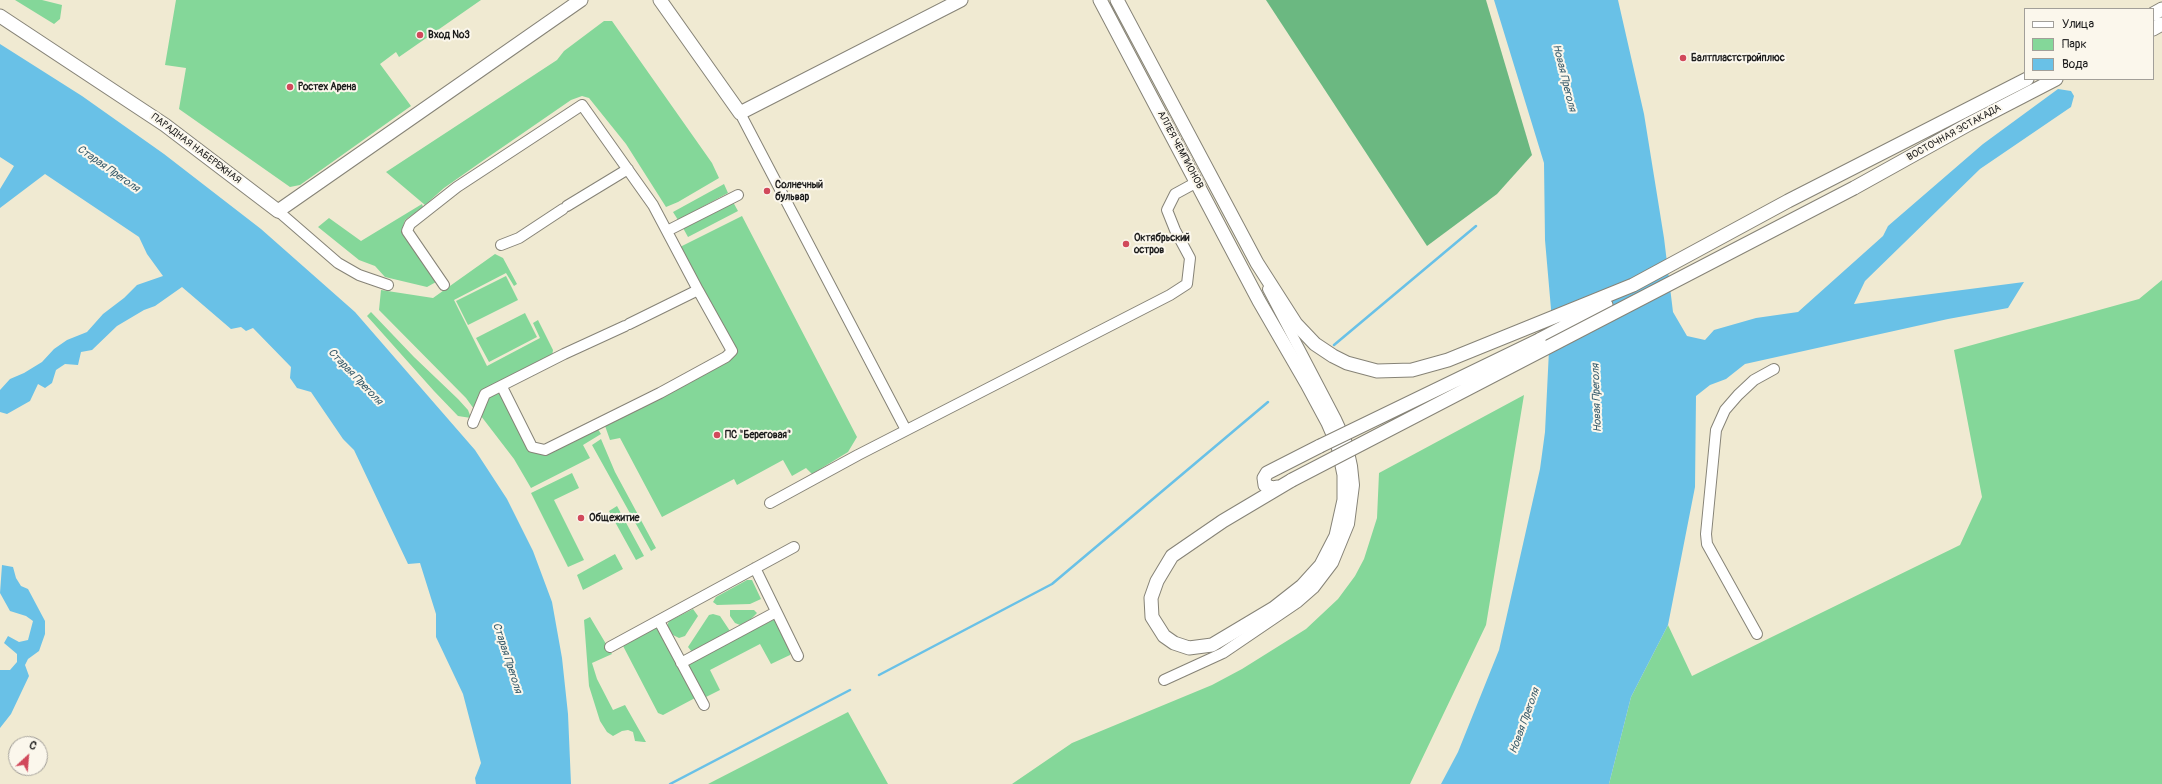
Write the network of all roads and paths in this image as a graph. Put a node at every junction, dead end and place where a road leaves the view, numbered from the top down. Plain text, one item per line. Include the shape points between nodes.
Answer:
1 (581, 0) edge
2 (660, 0) edge
3 (961, 0) edge
4 (1100, 0) edge
5 (1117, 0) edge
6 (0, 16) edge
7 (2025, 80) edge
8 (2054, 80) edge
9 (740, 113) junction
10 (628, 169) junction
11 (1197, 182) junction
12 (738, 195) dead end
13 (278, 211) junction
14 (667, 231) junction
15 (500, 245) dead end
16 (1257, 263) junction
17 (388, 285) dead end
18 (444, 285) dead end
19 (1633, 285) junction
20 (698, 290) junction
21 (1774, 369) dead end
22 (502, 387) junction
23 (473, 423) dead end
24 (906, 430) junction
25 (1277, 487) junction
26 (770, 503) dead end
27 (794, 547) dead end
28 (755, 568) junction
29 (776, 612) junction
30 (659, 621) junction
31 (1757, 634) dead end
32 (610, 647) dead end
33 (798, 656) dead end
34 (681, 663) junction
35 (1164, 680) dead end
36 (704, 705) dead end

1 - 13 main road
2 - 9 main road
3 - 9 main road
4 - 11 main road, АЛЛЕЯ ЧЕМПИОНОВ
5 - 16 main road, АЛЛЕЯ ЧЕМПИОНОВ
6 - 13 main road, ПАРАДНАЯ НАБЕРЕЖНАЯ via 166,125
7 - 19 main road, ВОСТОЧНАЯ ЭСТАКАДА via 1845,171
8 - 25 main road, ВОСТОЧНАЯ ЭСТАКАДА, bridge via 1854,188
9 - 24 street
10 - 14 street
10 - 15 street via 519,238
10 - 18 street via 582,105 458,187 410,224 407,231
11 - 24 street via 1175,194 1167,210 1190,258 1187,284
11 - 25 main road, АЛЛЕЯ ЧЕМПИОНОВ via 1259,301 1334,435 1344,475 1344,500 1332,545 1317,570 1298,590 1274,608 1212,645 1189,648 1168,640 1154,622 1150,603 1154,585 1172,556
12 - 14 street
13 - 17 street, ПАРАДНАЯ НАБЕРЕЖНАЯ via 338,262 359,275
14 - 20 street
16 - 19 main road, АЛЛЕЯ ЧЕМПИОНОВ via 1304,334 1347,364 1390,372 1422,368
16 - 35 street via 1276,307 1344,437 1353,474 1354,500 1351,519 1333,563 1319,583 1304,597 1223,653
19 - 25 main road, bridge via 1610,302 1539,340 1267,474 1264,478 1266,485
20 - 22 street via 564,354
20 - 22 street via 732,351 726,357 660,393 545,450 532,447
21 - 31 street via 1754,380 1738,395 1725,410 1716,430 1706,534 1707,544
22 - 23 street via 485,394
24 - 26 street
27 - 28 street
28 - 29 street
28 - 30 street
29 - 33 street
29 - 34 street
30 - 32 street
30 - 34 street
34 - 36 street

